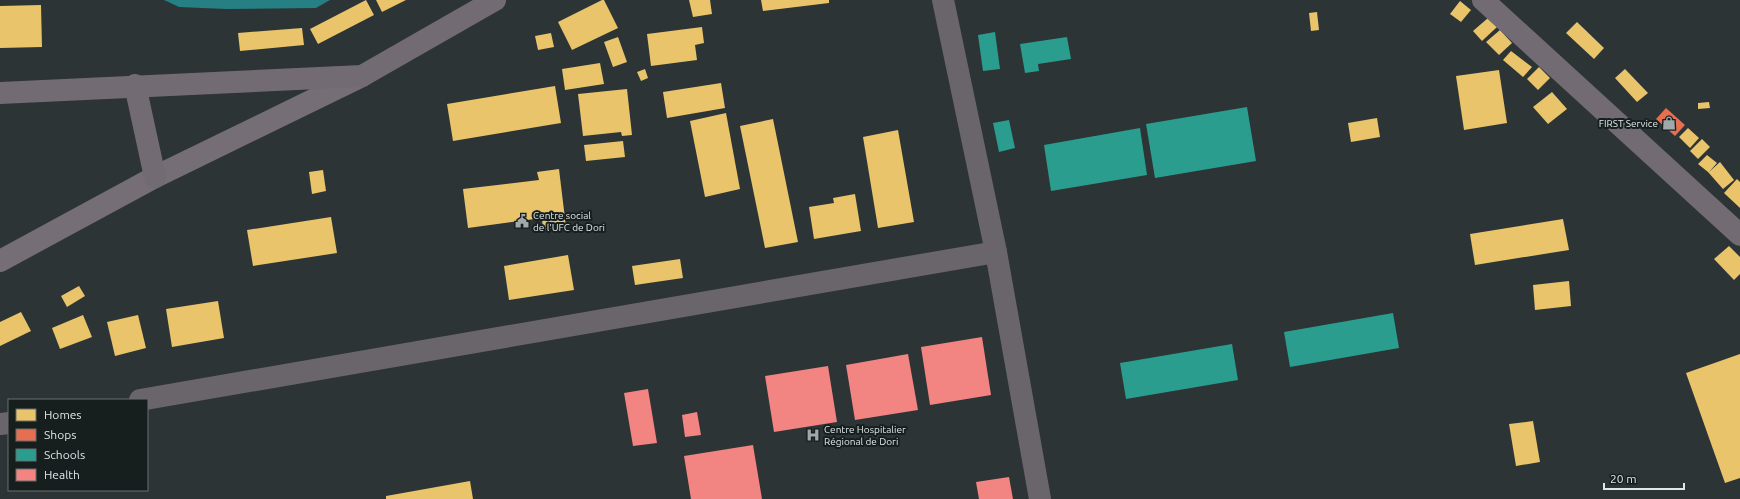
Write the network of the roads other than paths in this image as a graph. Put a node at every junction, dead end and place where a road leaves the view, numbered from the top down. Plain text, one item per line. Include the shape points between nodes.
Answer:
1 (495, 0) edge
2 (943, 0) edge
3 (1483, 0) edge
4 (362, 76) junction
5 (135, 85) junction
6 (0, 93) edge
7 (155, 177) junction
8 (1740, 235) edge
9 (996, 252) junction
10 (0, 261) edge
11 (146, 399) edge
12 (1040, 499) edge

1 - 4 main road
2 - 9 street
3 - 8 main road
4 - 5 main road
4 - 7 main road
5 - 6 main road
5 - 7 main road
7 - 10 main road
9 - 11 street
9 - 12 street

